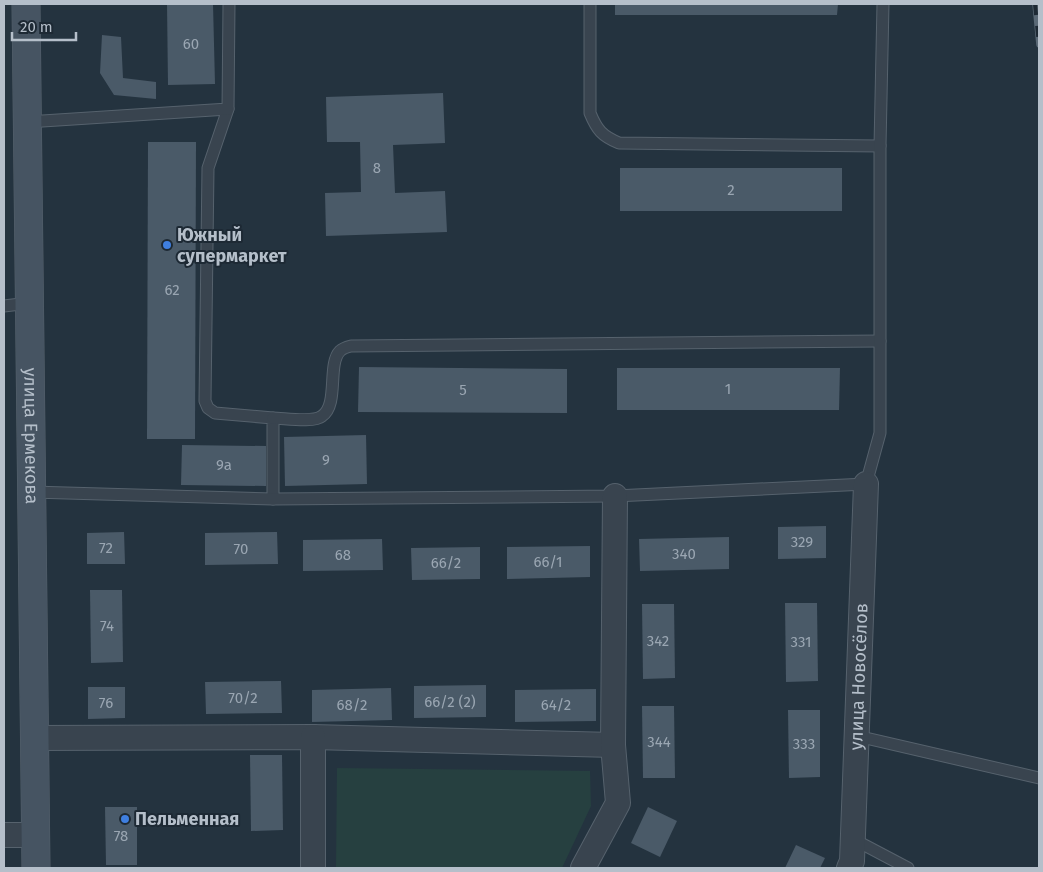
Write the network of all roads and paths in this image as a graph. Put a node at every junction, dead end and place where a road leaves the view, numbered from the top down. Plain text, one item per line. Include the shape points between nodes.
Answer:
1 (26, 4) edge
2 (229, 4) edge
3 (590, 4) edge
4 (883, 4) edge
5 (228, 109) junction
6 (27, 122) junction
7 (880, 146) junction
8 (16, 305) edge
9 (880, 341) junction
10 (273, 418) junction
11 (866, 484) junction
12 (32, 492) junction
13 (615, 496) junction
14 (273, 499) junction
15 (857, 736) junction
16 (34, 738) junction
17 (313, 738) junction
18 (613, 745) junction
19 (1039, 778) edge
20 (4, 835) edge
21 (36, 835) junction
22 (853, 838) junction
23 (36, 868) edge
24 (312, 868) edge
25 (583, 868) edge
26 (849, 868) edge
27 (908, 868) edge

1 - 6 main road, улица Ермекова
2 - 5 lane
3 - 7 lane via 590,113 595,126 605,137 619,143
4 - 7 lane
5 - 6 lane
5 - 10 lane via 208,168 205,401 215,413
6 - 8 main road, улица Ермекова
7 - 9 lane
8 - 12 main road, улица Ермекова
9 - 10 lane via 351,346 341,350 336,357 329,408 323,416 313,419
9 - 11 lane via 880,433
10 - 14 lane
11 - 13 lane
11 - 15 street, улица Новосёлов
12 - 14 lane
12 - 16 main road, улица Ермекова
13 - 14 lane
13 - 18 street
15 - 19 lane
15 - 22 street, улица Новосёлов
16 - 17 street
16 - 21 main road, улица Ермекова
17 - 18 street
17 - 24 street
18 - 25 street via 618,803
20 - 21 street
21 - 23 main road, улица Ермекова
22 - 26 street, улица Новосёлов
22 - 27 lane

